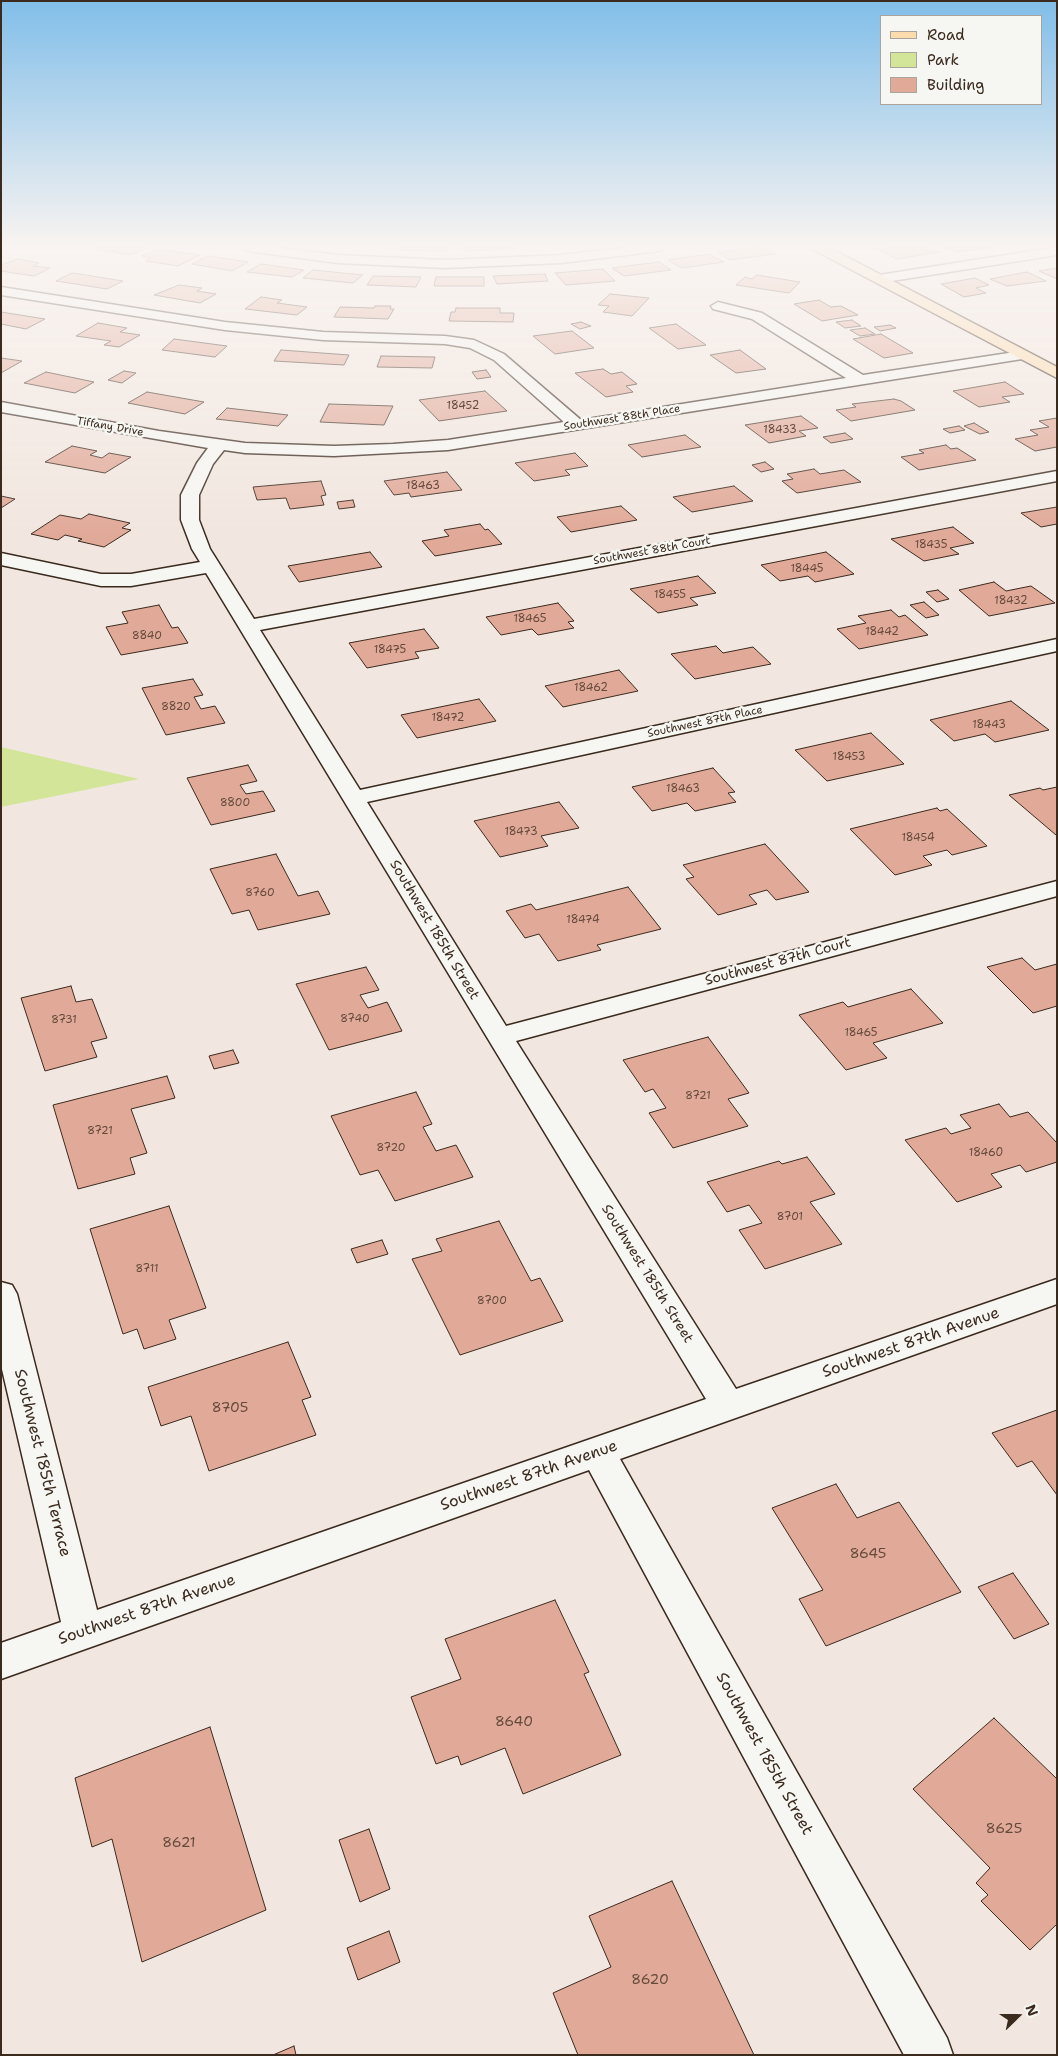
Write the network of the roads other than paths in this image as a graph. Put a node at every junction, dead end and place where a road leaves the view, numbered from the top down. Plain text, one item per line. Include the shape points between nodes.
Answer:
1 (466, 343) edge
2 (800, 343) edge
3 (999, 343) edge
4 (1022, 355) junction
5 (1057, 373) edge
6 (860, 380) junction
7 (1, 407) edge
8 (578, 426) junction
9 (220, 445) junction
10 (1057, 476) edge
11 (1, 559) edge
12 (211, 566) junction
13 (248, 626) junction
14 (1057, 645) edge
15 (354, 798) junction
16 (1057, 888) edge
17 (499, 1037) junction
18 (1057, 1292) edge
19 (1, 1294) edge
20 (729, 1407) junction
21 (597, 1452) junction
22 (84, 1633) junction
23 (1, 1661) edge
24 (930, 2055) edge

1 - 8 street via 499,357
2 - 6 street
3 - 4 main road
4 - 5 main road
4 - 6 street, Southwest 88th Place
6 - 8 street, Southwest 88th Place
7 - 9 street, Tiffany Drive
8 - 9 street, Southwest 88th Place via 392,449 301,451
9 - 12 street, Southwest 185th Street via 205,463 190,495 190,520
10 - 13 street, Southwest 88th Court
11 - 12 street via 102,580 131,580
12 - 13 street, Southwest 185th Street
13 - 15 street, Southwest 185th Street
14 - 15 street, Southwest 87th Place
15 - 17 street, Southwest 185th Street
16 - 17 street, Southwest 87th Court
17 - 20 street, Southwest 185th Street
18 - 20 street, Southwest 87th Avenue
19 - 22 street, Southwest 185th Terrace
20 - 21 street, Southwest 87th Avenue
21 - 22 street, Southwest 87th Avenue
21 - 24 street, Southwest 185th Street
22 - 23 street, Southwest 87th Avenue

